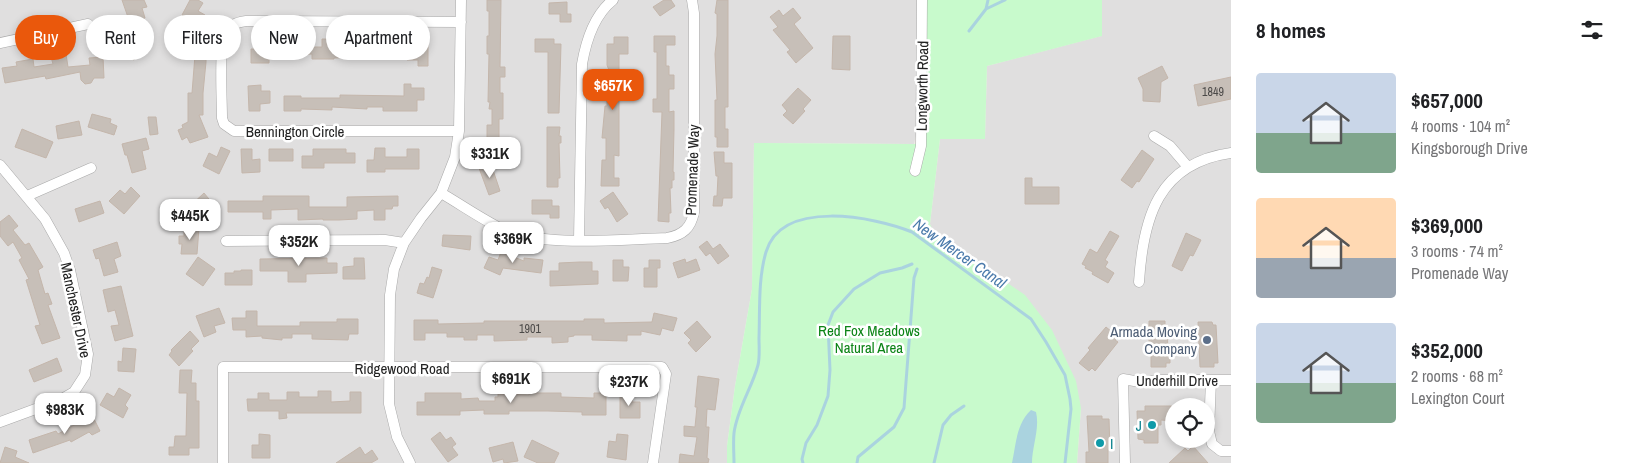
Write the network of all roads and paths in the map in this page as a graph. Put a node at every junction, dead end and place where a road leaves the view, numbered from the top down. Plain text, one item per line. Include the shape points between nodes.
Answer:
1 (461, 0) edge
2 (692, 0) edge
3 (922, 0) edge
4 (610, 1) edge
5 (461, 22) junction
6 (86, 24) edge
7 (0, 43) edge
8 (459, 131) junction
9 (1154, 136) dead end
10 (1231, 153) edge
11 (0, 165) edge
12 (1188, 167) junction
13 (91, 168) dead end
14 (915, 171) dead end
15 (441, 192) junction
16 (27, 196) junction
17 (579, 240) junction
18 (226, 242) dead end
19 (404, 243) junction
20 (1138, 282) dead end
21 (389, 368) junction
22 (1211, 380) junction
23 (1231, 380) edge
24 (0, 422) edge
25 (1231, 451) edge
26 (223, 463) edge
27 (410, 463) edge
28 (653, 463) edge
29 (1125, 463) edge

1 - 5 street
2 - 17 street, Promenade Way via 694,200 690,226 685,232 667,238
3 - 14 street, Longworth Road via 921,141
4 - 17 street via 588,36 582,64
5 - 8 street
5 - 8 street, Bennington Circle via 246,21 229,28 222,41 222,118 224,124 234,131
6 - 7 street
8 - 15 street via 455,156
9 - 12 street via 1170,146
10 - 12 street
11 - 16 street, Manchester Drive
12 - 20 street via 1164,190 1150,215 1144,233
13 - 16 street
15 - 17 street, Promenade Way via 501,228 533,238
15 - 19 street
16 - 24 street, Manchester Drive via 45,218 64,253 88,364 81,383 66,397
18 - 19 street via 385,240
19 - 21 street via 391,283
21 - 26 street, Ridgewood Road via 223,367
21 - 27 street via 392,420
21 - 28 street, Ridgewood Road via 662,366 666,374
22 - 23 street, Underhill Drive
22 - 25 street via 1209,431 1212,444 1221,451
22 - 29 street, Underhill Drive via 1124,380

